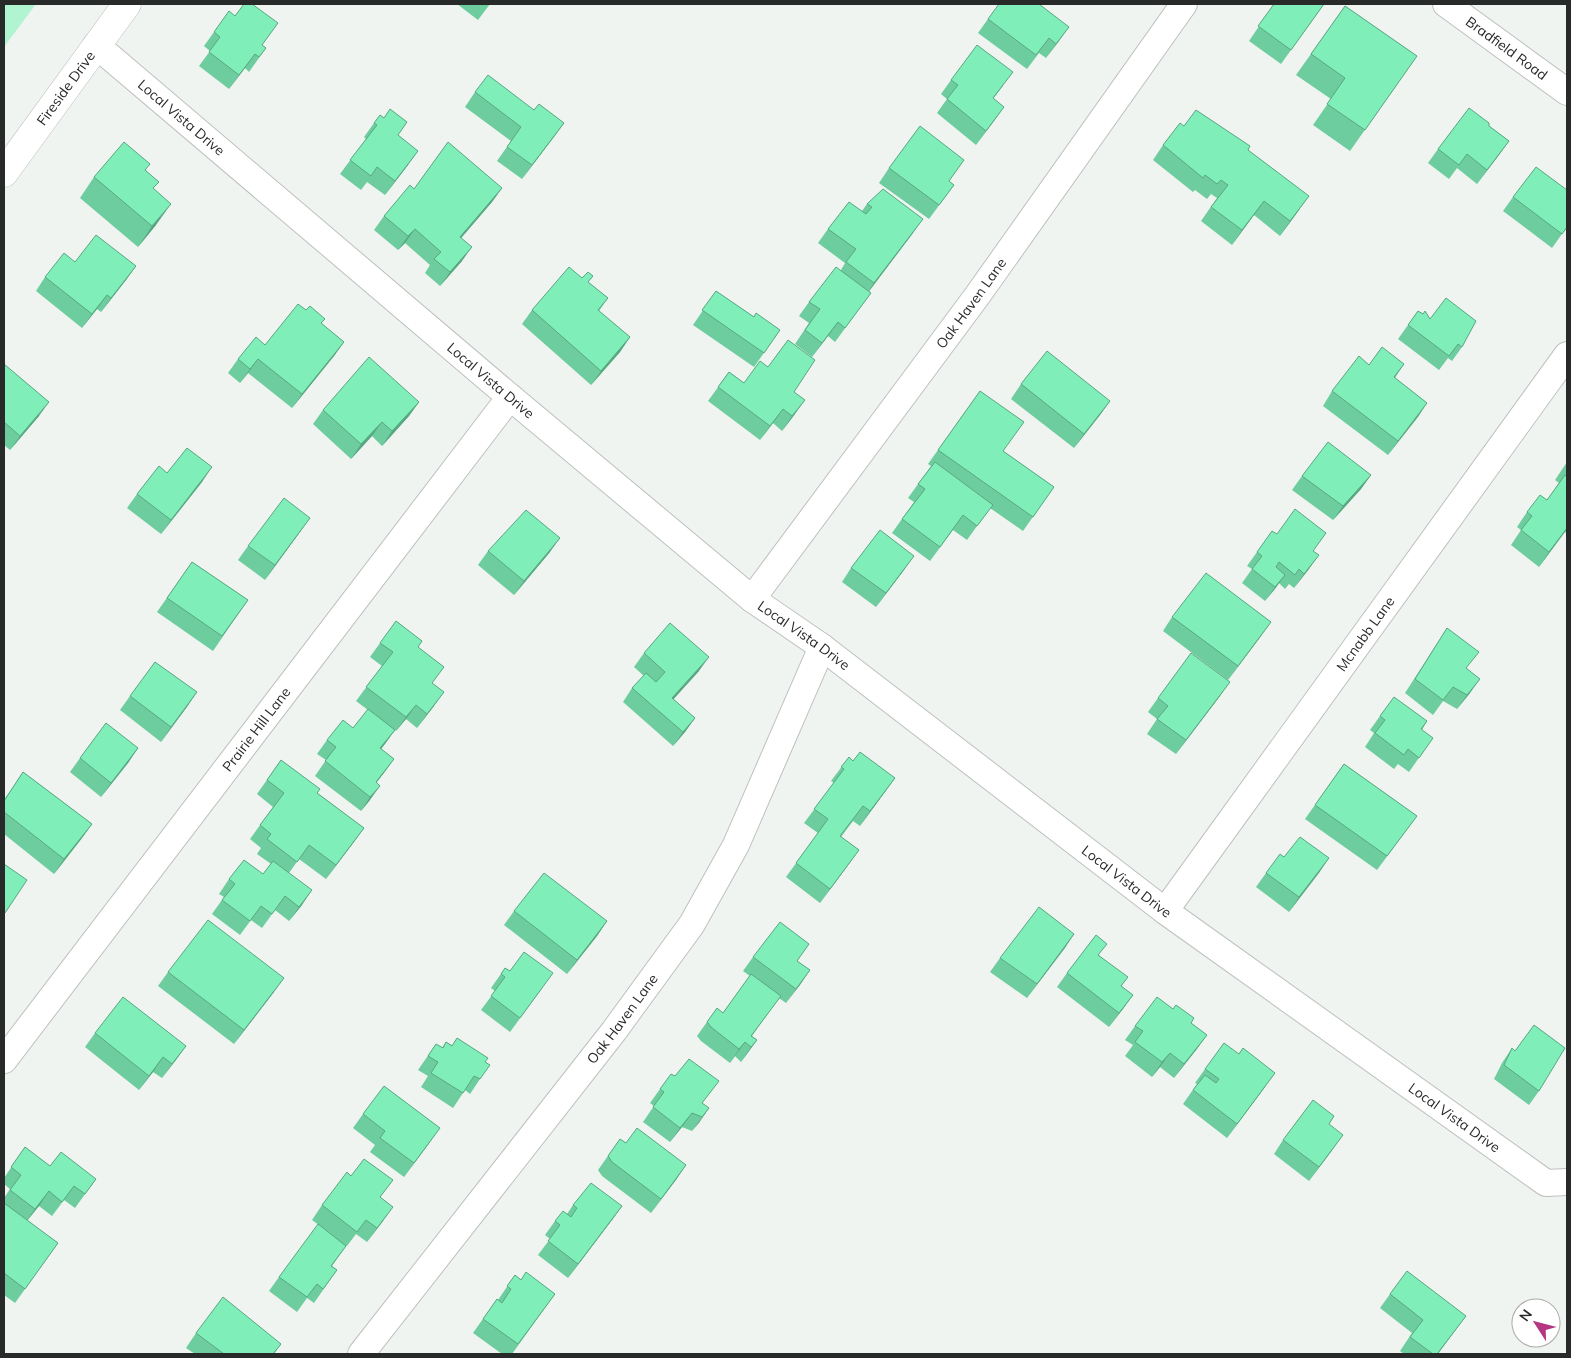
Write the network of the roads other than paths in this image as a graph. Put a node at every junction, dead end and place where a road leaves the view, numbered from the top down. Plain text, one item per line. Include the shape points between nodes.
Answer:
1 (127, 4) edge
2 (1184, 4) edge
3 (1446, 4) edge
4 (96, 45) junction
5 (1567, 92) edge
6 (4, 173) edge
7 (1567, 356) edge
8 (510, 397) junction
9 (752, 599) junction
10 (822, 647) junction
11 (1166, 911) junction
12 (4, 1060) edge
13 (1557, 1182) edge
14 (361, 1354) edge

1 - 4 street, Fireside Drive
2 - 9 street, Oak Haven Lane via 978,296
3 - 5 street, Bradfield Road
4 - 6 street, Fireside Drive
4 - 8 street, Local Vista Drive
7 - 11 street, Mcnabb Lane
8 - 9 street, Local Vista Drive
8 - 12 street, Prairie Hill Lane
9 - 10 street, Local Vista Drive
10 - 11 street, Local Vista Drive
10 - 14 street, Oak Haven Lane via 736,845 692,924 614,1031
11 - 13 street, Local Vista Drive

